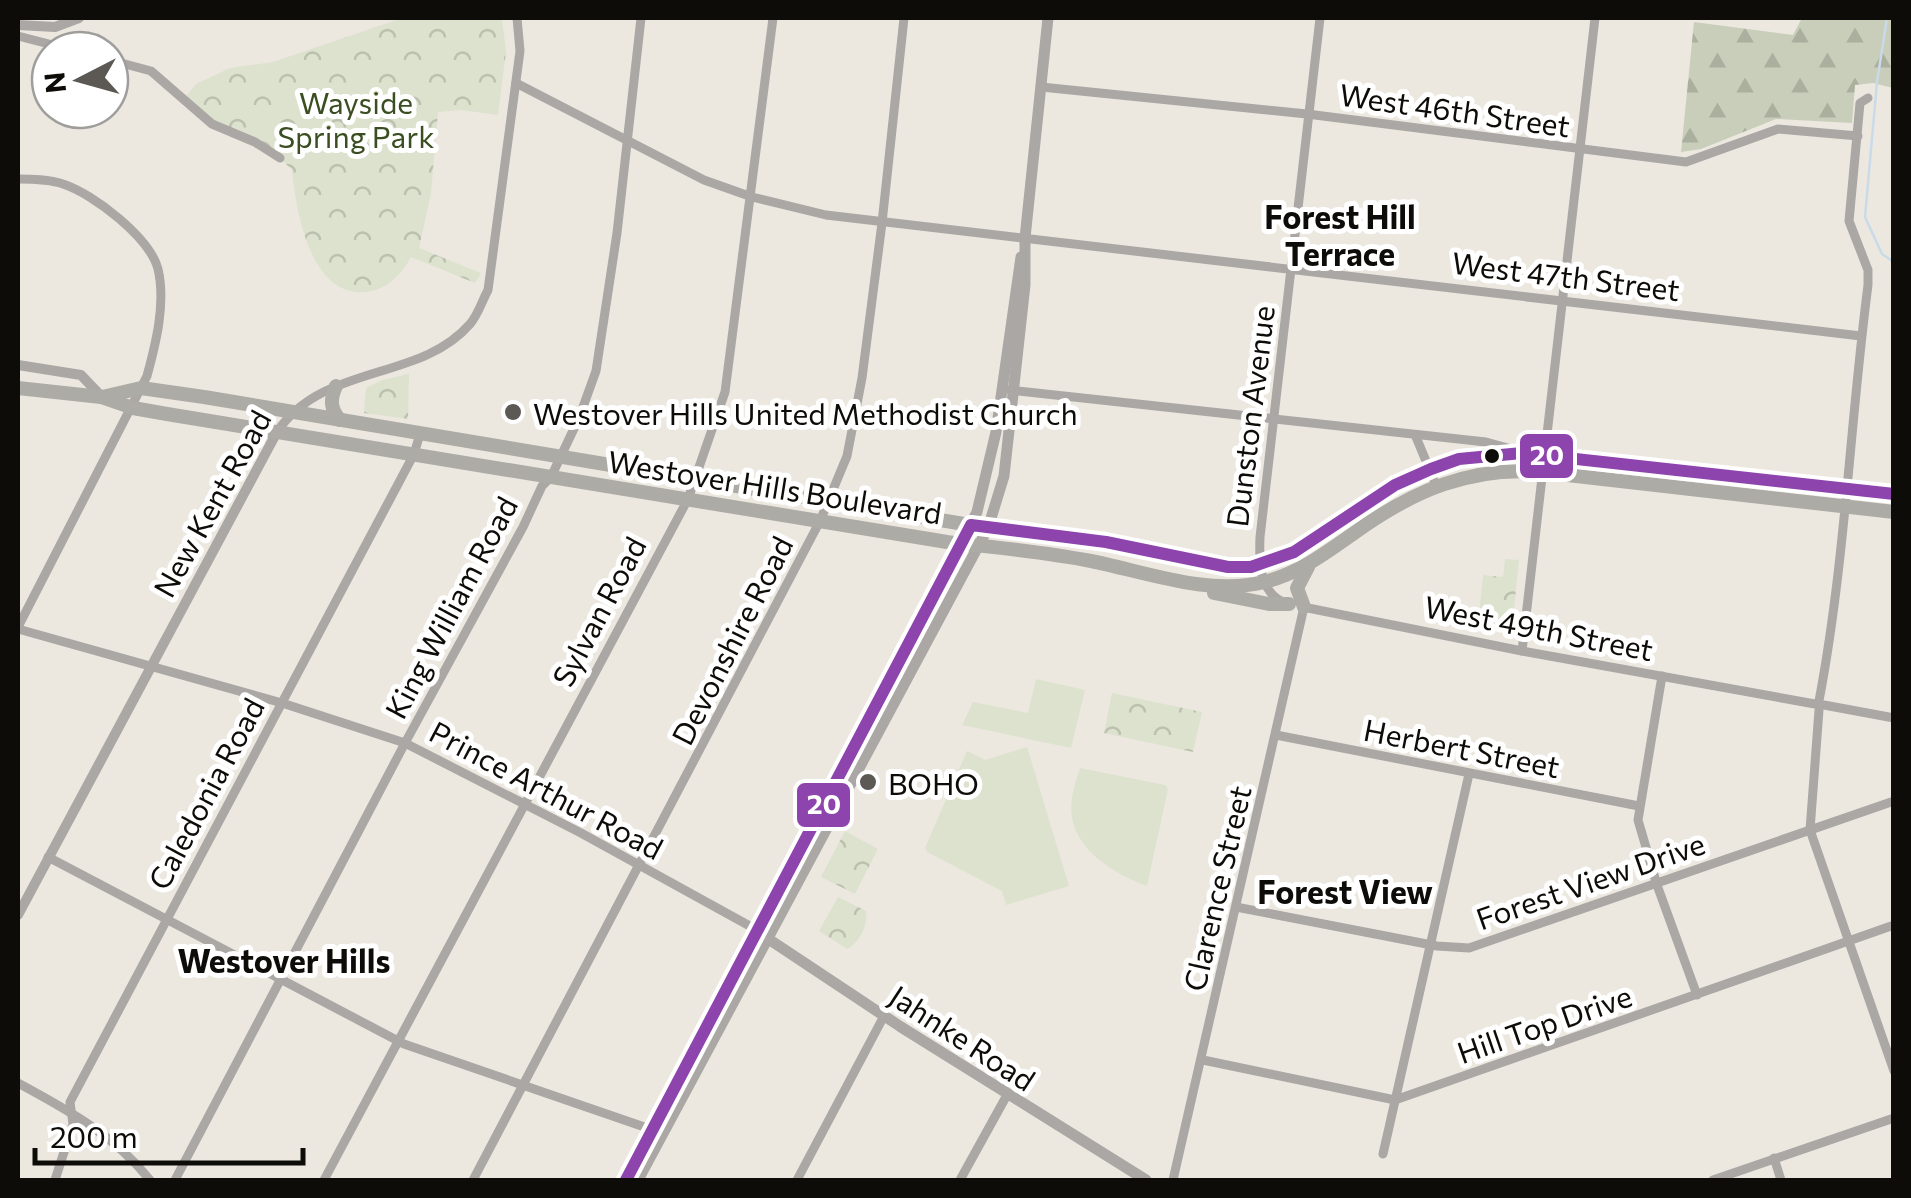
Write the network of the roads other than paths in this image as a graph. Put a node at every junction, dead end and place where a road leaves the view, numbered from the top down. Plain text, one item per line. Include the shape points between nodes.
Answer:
1 (79, 18) edge
2 (517, 18) edge
3 (641, 18) edge
4 (773, 18) edge
5 (904, 18) edge
6 (1048, 18) edge
7 (1320, 18) edge
8 (1595, 18) edge
9 (18, 25) edge
10 (130, 66) edge
11 (516, 83) junction
12 (1041, 87) junction
13 (1868, 98) dead end
14 (1308, 114) junction
15 (1858, 136) junction
16 (627, 138) junction
17 (1579, 151) junction
18 (280, 158) dead end
19 (18, 178) edge
20 (752, 197) junction
21 (882, 222) junction
22 (1025, 238) junction
23 (1291, 269) junction
24 (1562, 301) junction
25 (1861, 336) junction
26 (18, 365) edge
27 (336, 386) junction
28 (18, 388) edge
29 (141, 388) junction
30 (1008, 390) junction
31 (101, 397) junction
32 (133, 408) junction
33 (290, 412) junction
34 (340, 420) junction
35 (1274, 420) junction
36 (277, 432) junction
37 (420, 434) junction
38 (1416, 437) junction
39 (1522, 453) junction
40 (1544, 453) junction
41 (414, 454) junction
42 (561, 455) junction
43 (1431, 469) junction
44 (1542, 472) junction
45 (551, 477) junction
46 (696, 478) junction
47 (1436, 485) junction
48 (1847, 489) junction
49 (1894, 494) edge
50 (688, 498) junction
51 (828, 500) junction
52 (1845, 505) junction
53 (1894, 512) edge
54 (820, 522) junction
55 (971, 525) junction
56 (988, 528) junction
57 (962, 543) junction
58 (979, 545) junction
59 (1311, 562) junction
60 (1260, 565) junction
61 (1186, 581) junction
62 (1264, 582) junction
63 (1296, 605) junction
64 (18, 628) edge
65 (1522, 651) junction
66 (148, 667) junction
67 (1662, 676) junction
68 (282, 703) junction
69 (1819, 705) junction
70 (1894, 718) edge
71 (1276, 734) junction
72 (405, 743) junction
73 (1468, 774) junction
74 (1894, 801) edge
75 (524, 802) junction
76 (1639, 806) junction
77 (1810, 830) junction
78 (48, 858) junction
79 (641, 866) junction
80 (1657, 885) junction
81 (1236, 907) junction
82 (18, 916) edge
83 (166, 920) junction
84 (1894, 926) edge
85 (757, 930) junction
86 (770, 940) junction
87 (1848, 942) junction
88 (1430, 944) junction
89 (281, 981) junction
90 (1697, 996) junction
91 (884, 1016) junction
92 (397, 1041) junction
93 (1203, 1060) junction
94 (1894, 1071) edge
95 (18, 1083) edge
96 (523, 1087) junction
97 (1007, 1094) junction
98 (1395, 1100) junction
99 (71, 1112) junction
100 (1894, 1118) edge
101 (658, 1131) junction
102 (1383, 1154) dead end
103 (1774, 1158) junction
104 (54, 1180) edge
105 (150, 1180) edge
106 (176, 1180) edge
107 (324, 1180) edge
108 (472, 1180) edge
109 (626, 1180) edge
110 (638, 1180) edge
111 (798, 1180) edge
112 (960, 1180) edge
113 (1146, 1180) edge
114 (1173, 1180) edge
115 (1713, 1180) edge
116 (1781, 1180) edge

1 - 9 street via 55,27
2 - 11 street, New Kent Road
3 - 16 street, King William Road
4 - 20 street, Sylvan Road
5 - 21 street, Devonshire Road
6 - 12 main road
7 - 14 street, Dunston Avenue
8 - 17 street
10 - 18 street via 151,72 212,124
11 - 16 street, West 47th Street
11 - 27 street, New Kent Road via 488,290 472,322 428,355
12 - 14 street, West 46th Street
12 - 22 main road
13 - 15 street via 1860,103
14 - 17 street, West 46th Street
14 - 23 street, Dunston Avenue
15 - 17 street, West 46th Street via 1778,129 1686,162
15 - 25 street via 1849,221 1868,270
16 - 20 street, West 47th Street via 704,180
16 - 42 street, King William Road via 596,370
17 - 24 street
19 - 29 street via 65,184 115,214 148,248 160,286 155,348
20 - 21 street, West 47th Street
20 - 46 street, Sylvan Road via 725,392
21 - 22 street, West 47th Street
21 - 51 street, Devonshire Road via 850,436
22 - 23 street, West 47th Street
22 - 30 main road via 1026,285
23 - 24 street, West 47th Street
23 - 35 street, Dunston Avenue
24 - 25 street, West 47th Street
24 - 40 street
25 - 48 street
26 - 31 street, Westover Hills Boulevard via 82,375
27 - 33 street, New Kent Road
27 - 34 main road via 332,402
28 - 31 main road, Westover Hills Boulevard
29 - 31 main road, Westover Hills Boulevard
29 - 32 street
29 - 33 main road, Westover Hills Boulevard
30 - 35 street
30 - 55 main road
30 - 56 main road via 1001,491
31 - 32 main road, Westover Hills Boulevard
32 - 36 main road, Westover Hills Boulevard
32 - 64 street
33 - 34 main road, Westover Hills Boulevard
33 - 36 street, New Kent Road
34 - 37 main road, Westover Hills Boulevard
35 - 38 street
35 - 60 street, Dunston Avenue
36 - 41 main road, Westover Hills Boulevard
36 - 66 street, New Kent Road
37 - 41 street, Caledonia Road
37 - 42 main road, Westover Hills Boulevard
38 - 39 street via 1486,442
38 - 43 street
39 - 40 main road, Westover Hills Boulevard
39 - 43 main road, Westover Hills Boulevard via 1459,459
40 - 44 street
40 - 48 main road, Westover Hills Boulevard
41 - 45 main road, Westover Hills Boulevard
41 - 68 street, Caledonia Road
42 - 45 street, King William Road
42 - 46 main road, Westover Hills Boulevard
43 - 47 street
43 - 60 main road, Westover Hills Boulevard via 1294,552
44 - 47 main road, Westover Hills Boulevard via 1488,472
44 - 52 main road, Westover Hills Boulevard
44 - 65 street
45 - 50 main road, Westover Hills Boulevard
45 - 72 street, King William Road
46 - 50 street, Sylvan Road
46 - 51 main road, Westover Hills Boulevard
47 - 59 main road, Westover Hills Boulevard
48 - 49 main road, Westover Hills Boulevard
48 - 52 street
50 - 54 main road, Westover Hills Boulevard
50 - 75 street, Sylvan Road
51 - 54 street, Devonshire Road
51 - 55 main road, Westover Hills Boulevard
52 - 53 main road, Westover Hills Boulevard
52 - 69 street
54 - 57 main road, Westover Hills Boulevard
54 - 79 street, Devonshire Road
55 - 56 main road, Westover Hills Boulevard
55 - 57 main road
56 - 58 main road
56 - 60 main road, Westover Hills Boulevard via 1106,542 1228,567
57 - 58 main road, Westover Hills Boulevard
57 - 85 main road
58 - 61 main road, Westover Hills Boulevard
58 - 86 main road
59 - 62 main road, Westover Hills Boulevard
59 - 63 main road
60 - 62 street, Dunston Avenue
61 - 62 main road, Westover Hills Boulevard via 1228,587
61 - 63 main road via 1218,594
62 - 63 street, West 49th Street via 1271,595
63 - 65 street, West 49th Street
63 - 71 street, Clarence Street
64 - 66 street, Prince Arthur Road
65 - 67 street, West 49th Street
66 - 68 street, Prince Arthur Road
66 - 78 street, New Kent Road
67 - 69 street, West 49th Street
67 - 76 street
68 - 72 street, Prince Arthur Road
68 - 83 street, Caledonia Road
69 - 70 street, West 49th Street
69 - 77 street
71 - 73 street, Herbert Street
71 - 81 street, Clarence Street
72 - 75 street, Prince Arthur Road
72 - 89 street, King William Road
73 - 76 street, Herbert Street
73 - 88 street
74 - 77 street, Forest View Drive
75 - 79 street, Prince Arthur Road
75 - 92 street, Sylvan Road
76 - 80 street
77 - 80 street, Forest View Drive
77 - 87 street
78 - 82 street, New Kent Road
78 - 83 street
79 - 85 street, Prince Arthur Road
79 - 96 street, Devonshire Road
80 - 88 street, Forest View Drive via 1495,942 1469,948
80 - 90 street
81 - 88 street, Forest View Drive
81 - 93 street, Clarence Street
83 - 89 street
83 - 99 street, Caledonia Road via 70,1102
84 - 87 street, Hill Top Drive
85 - 86 main road, Jahnke Road
85 - 101 main road
86 - 91 main road, Jahnke Road
86 - 101 main road
87 - 90 street, Hill Top Drive
87 - 94 street
88 - 98 street
89 - 92 street
89 - 106 street, King William Road
90 - 98 street, Hill Top Drive
91 - 97 main road, Jahnke Road
91 - 111 street
92 - 96 street
92 - 107 street, Sylvan Road
93 - 98 street
93 - 114 street, Clarence Street
95 - 99 street
96 - 101 street
96 - 108 street, Devonshire Road
97 - 112 street
97 - 113 main road, Jahnke Road
98 - 102 street
99 - 104 street, Caledonia Road
99 - 105 street via 119,1146
100 - 103 street
101 - 109 main road
101 - 110 main road
103 - 115 street
103 - 116 street

